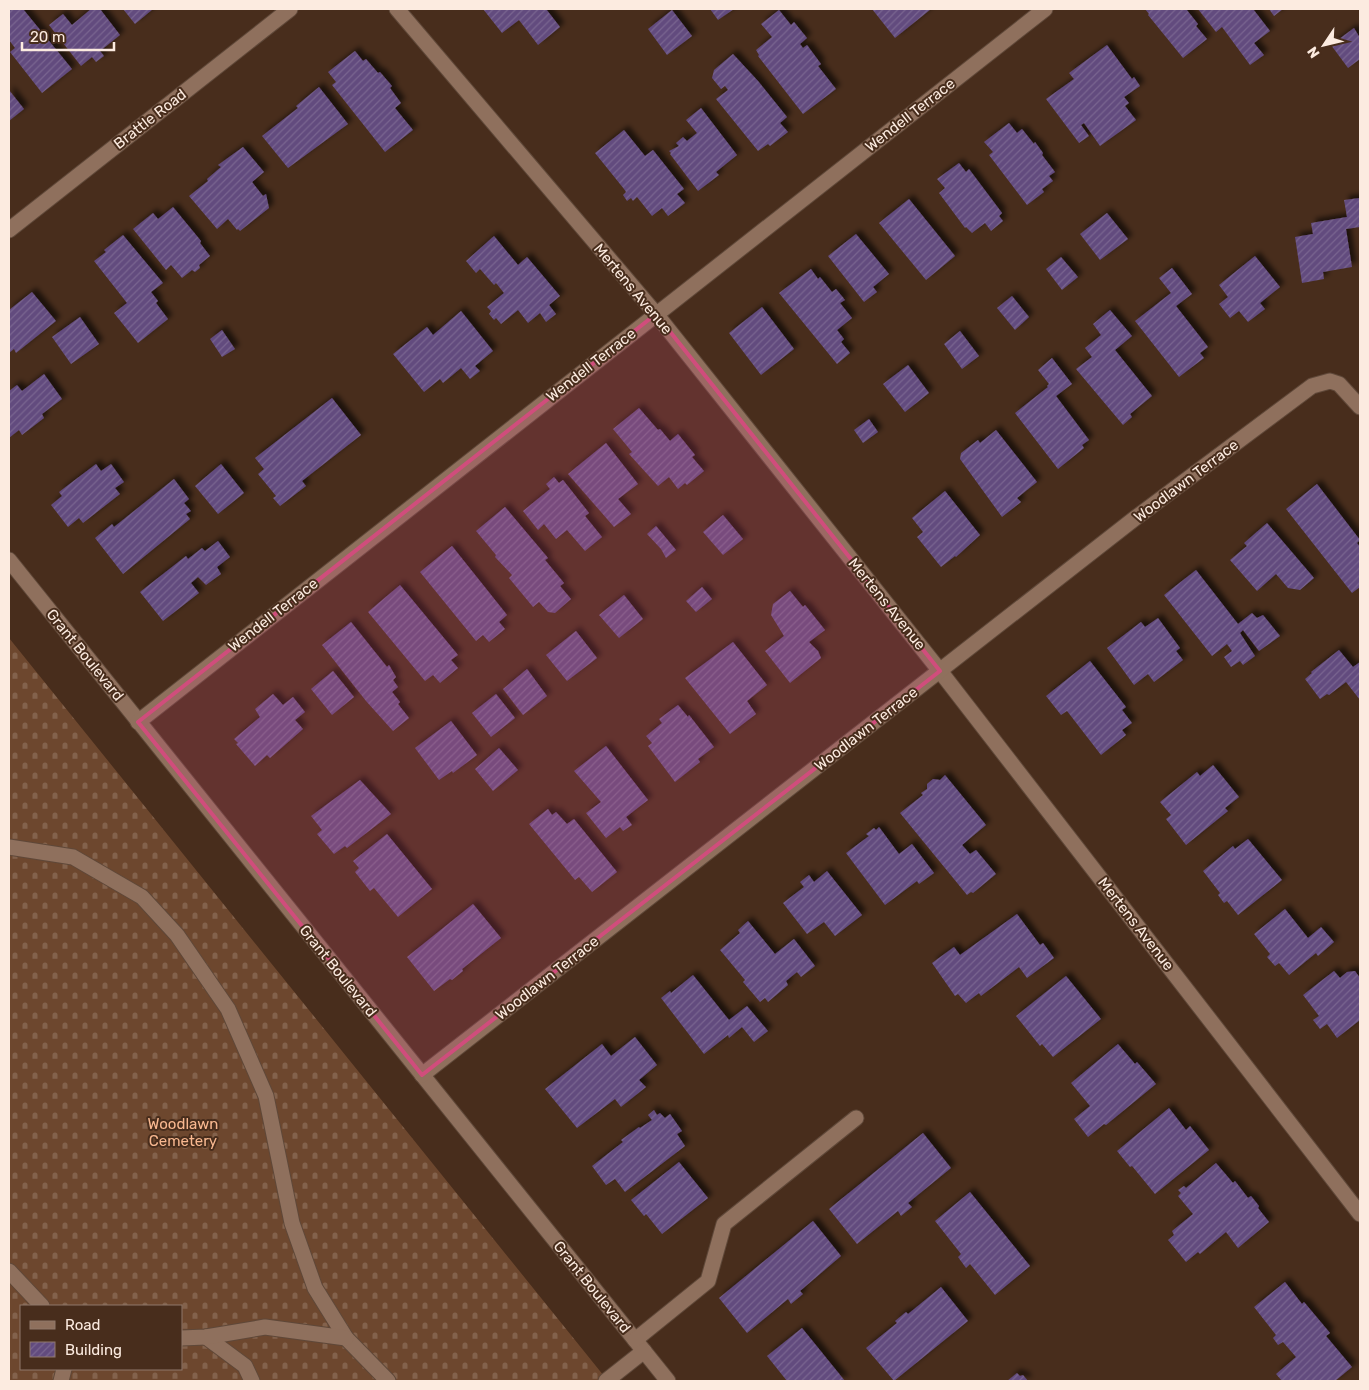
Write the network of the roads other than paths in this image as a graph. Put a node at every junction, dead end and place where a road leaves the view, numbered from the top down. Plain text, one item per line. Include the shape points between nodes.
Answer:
1 (290, 9) edge
2 (397, 9) edge
3 (1045, 9) edge
4 (9, 230) edge
5 (656, 314) junction
6 (1360, 407) edge
7 (9, 560) edge
8 (940, 670) junction
9 (138, 722) junction
10 (9, 847) edge
11 (422, 1076) junction
12 (856, 1118) dead end
13 (1360, 1214) edge
14 (9, 1271) edge
15 (41, 1305) edge
16 (206, 1337) junction
17 (182, 1338) edge
18 (346, 1338) junction
19 (640, 1346) junction
20 (252, 1381) edge
21 (388, 1381) edge
22 (606, 1381) edge
23 (668, 1381) edge

1 - 4 street, Brattle Road
2 - 5 street, Mertens Avenue
3 - 5 street, Wendell Terrace
5 - 8 street, Mertens Avenue
5 - 9 street, Wendell Terrace
6 - 8 street, Woodlawn Terrace via 1339,384 1330,381 1312,386
7 - 9 street, Grant Boulevard
8 - 11 street, Woodlawn Terrace
8 - 13 street, Mertens Avenue
9 - 11 street, Grant Boulevard
10 - 18 street via 73,857 142,897 193,957 228,1010 266,1096 292,1223 315,1288
11 - 19 street, Grant Boulevard
12 - 19 street via 724,1224 708,1281
14 - 15 street
16 - 17 street
16 - 18 street via 264,1327
16 - 20 street via 245,1366
18 - 21 street
19 - 22 street
19 - 23 street, Grant Boulevard

